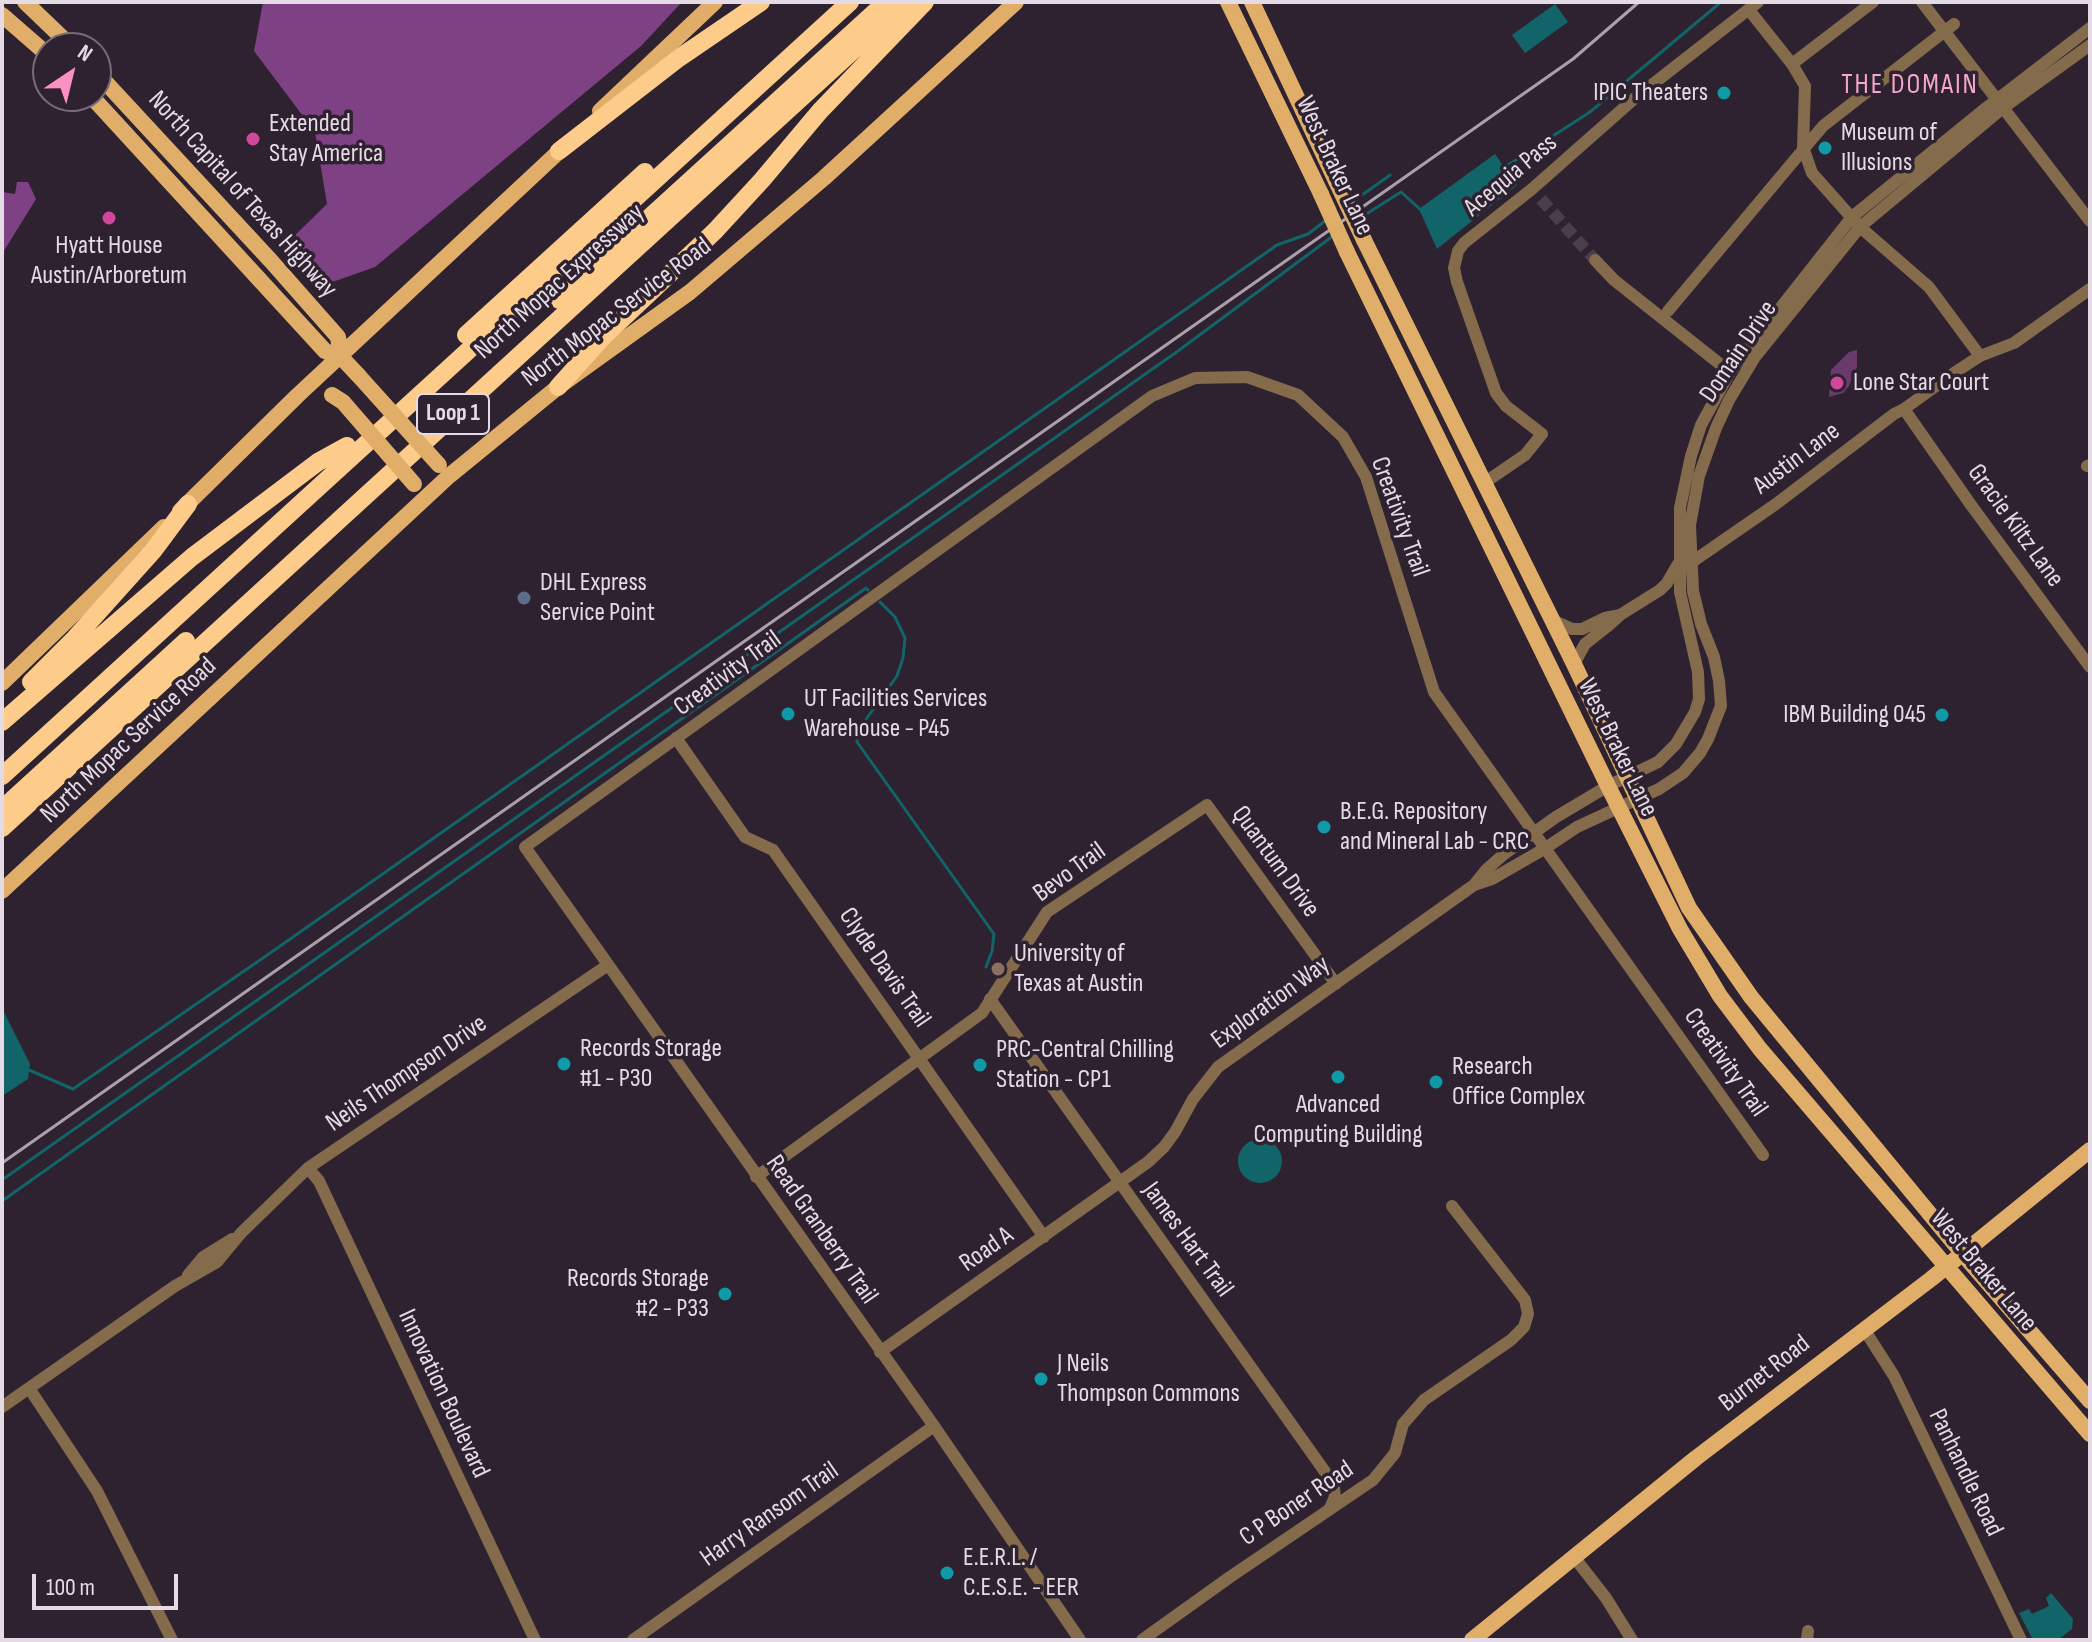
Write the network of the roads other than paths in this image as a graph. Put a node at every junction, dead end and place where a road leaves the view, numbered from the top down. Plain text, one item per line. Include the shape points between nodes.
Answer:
1 (25, 2) edge
2 (715, 2) edge
3 (761, 2) edge
4 (832, 2) edge
5 (850, 2) edge
6 (886, 2) edge
7 (906, 2) edge
8 (925, 2) edge
9 (1016, 2) edge
10 (1228, 2) edge
11 (1252, 2) edge
12 (1873, 2) edge
13 (1922, 2) edge
14 (1754, 6) edge
15 (2, 15) edge
16 (1949, 28) junction
17 (2090, 28) edge
18 (56, 32) edge
19 (32, 41) edge
20 (2090, 45) edge
21 (1792, 64) junction
22 (112, 89) edge
23 (2000, 104) junction
24 (106, 112) edge
25 (158, 139) junction
26 (1803, 147) junction
27 (559, 151) junction
28 (144, 153) junction
29 (2090, 221) edge
30 (1856, 222) junction
31 (1595, 260) tunnel mouth
32 (2090, 289) edge
33 (1668, 311) dead end
34 (319, 316) junction
35 (298, 322) junction
36 (377, 323) junction
37 (1980, 356) junction
38 (345, 361) junction
39 (1730, 372) junction
40 (312, 383) junction
41 (558, 387) junction
42 (297, 396) junction
43 (1904, 409) junction
44 (347, 446) junction
45 (1703, 464) junction
46 (444, 470) junction
47 (1484, 483) junction
48 (188, 504) junction
49 (1686, 509) junction
50 (406, 515) junction
51 (1686, 562) junction
52 (1687, 591) junction
53 (1651, 596) junction
54 (1620, 615) junction
55 (1552, 620) junction
56 (1574, 664) junction
57 (2090, 667) edge
58 (2, 683) edge
59 (2, 711) edge
60 (1695, 712) junction
61 (1717, 717) junction
62 (2, 722) edge
63 (676, 738) junction
64 (2, 762) edge
65 (2, 776) edge
66 (1629, 778) junction
67 (1608, 786) junction
68 (1638, 798) junction
69 (1207, 805) joint
70 (1619, 808) junction
71 (2, 809) edge
72 (2, 828) edge
73 (1532, 833) junction
74 (525, 847) joint
75 (1544, 849) junction
76 (1474, 885) junction
77 (2, 891) edge
78 (608, 965) junction
79 (1336, 984) junction
80 (990, 999) junction
81 (920, 1057) junction
82 (2090, 1150) edge
83 (1763, 1155) dead end
84 (308, 1168) junction
85 (756, 1177) junction
86 (1120, 1184) junction
87 (1452, 1206) dead end
88 (1044, 1237) junction
89 (1962, 1253) junction
90 (1948, 1265) junction
91 (1864, 1329) junction
92 (880, 1352) junction
93 (29, 1388) junction
94 (2090, 1401) edge
95 (2, 1407) edge
96 (934, 1426) junction
97 (2090, 1434) edge
98 (1329, 1510) junction
99 (1574, 1557) junction
100 (172, 1640) edge
101 (535, 1640) edge
102 (633, 1640) edge
103 (1080, 1640) edge
104 (1142, 1640) edge
105 (1472, 1640) edge
106 (1632, 1640) edge
107 (2021, 1640) edge

1 - 18 main road
2 - 27 main road
3 - 27 highway
4 - 44 highway, North Mopac Expressway / Loop 1
5 - 65 highway
6 - 71 highway
7 - 72 highway, North Mopac Expressway / Loop 1
8 - 41 highway via 715,231
9 - 41 main road, North Mopac Service Road via 690,292
10 - 67 main road, West Braker Lane, bridge
11 - 47 main road, West Braker Lane, bridge
12 - 21 street
13 - 16 street
14 - 21 street
14 - 47 street, Acequia Pass via 1635,98 1536,194 1458,251 1457,282 1496,393 1542,434 1525,455
15 - 19 main road
16 - 23 street
16 - 26 street
17 - 23 street, Domain Drive
20 - 23 street, Domain Drive
21 - 26 street via 1805,86
22 - 25 main road, North Capital of Texas Highway
23 - 29 street
23 - 30 street, Domain Drive
24 - 28 main road, North Capital of Texas Highway
25 - 28 main road
25 - 34 main road, North Capital of Texas Highway
26 - 30 street via 1812,173
26 - 33 street
27 - 36 main road
28 - 35 main road, North Capital of Texas Highway
30 - 37 street via 1929,287
30 - 39 street, Domain Drive
30 - 45 street, Domain Drive via 1738,383
31 - 39 street
32 - 37 street, Austin Lane via 2014,343
34 - 36 main road via 343,328
34 - 38 main road, North Capital of Texas Highway via 338,337
35 - 38 main road, North Capital of Texas Highway via 325,351
35 - 40 main road via 317,358
36 - 38 main road
37 - 43 street, Austin Lane
38 - 40 main road
38 - 46 main road, North Capital of Texas Highway, bridge
39 - 45 street via 1733,379 1704,441
39 - 49 street, Domain Drive via 1691,456
40 - 42 main road
41 - 46 main road, North Mopac Service Road
42 - 48 main road
42 - 50 main road, bridge via 314,392 343,402 414,484
43 - 51 street, Austin Lane via 1776,504
43 - 57 street, Gracie Kiltz Lane
44 - 62 highway via 192,557
44 - 64 highway, North Mopac Expressway / Loop 1
45 - 49 street, Domain Drive
46 - 50 main road, North Mopac Service Road
47 - 55 main road, West Braker Lane
48 - 58 main road
48 - 59 highway via 75,638
49 - 51 street, Domain Drive
50 - 77 main road, North Mopac Service Road
51 - 52 street, Domain Drive
51 - 53 street, Austin Lane
52 - 53 street
52 - 60 street, Domain Drive via 1698,672
52 - 61 street, Domain Drive via 1714,657 1721,706
53 - 54 street
54 - 55 street via 1582,629
54 - 56 street via 1585,644
55 - 56 main road, West Braker Lane
56 - 66 main road, West Braker Lane
60 - 61 street
60 - 66 street, Domain Drive via 1676,744 1658,762
61 - 68 street, Domain Drive via 1700,753 1683,773
63 - 73 street, Creativity Trail via 1152,396 1195,378 1247,377 1298,395 1343,437 1366,477 1434,692
63 - 74 street, Creativity Trail
63 - 81 street, Clyde Davis Trail via 745,837 773,850
66 - 67 street, Domain Drive
66 - 68 main road, West Braker Lane
67 - 70 main road, West Braker Lane
67 - 73 street, Exploration Way
68 - 70 street, Domain Drive
68 - 89 main road, West Braker Lane via 1689,908 1737,978
69 - 79 street, Quantum Drive
69 - 80 street, Bevo Trail via 1047,912
70 - 75 street, Exploration Way
70 - 90 main road, West Braker Lane via 1720,996
73 - 75 street, Creativity Trail
73 - 76 street, Exploration Way
74 - 78 street, Read Granberry Trail
75 - 76 street, Exploration Way
75 - 83 street, Creativity Trail
76 - 79 street, Exploration Way
78 - 84 street, Neils Thompson Drive
78 - 85 street, Read Granberry Trail
79 - 86 street, Exploration Way via 1218,1067 1164,1147
80 - 81 street, Bevo Trail via 982,1013
80 - 86 street, James Hart Trail
81 - 85 street, Bevo Trail
81 - 88 street, Clyde Davis Trail
82 - 89 main road, Burnet Road
84 - 93 street, Neils Thompson Drive via 183,1280
84 - 101 street, Innovation Boulevard via 319,1181
85 - 92 street, Read Granberry Trail
86 - 88 street, Road A
86 - 98 street, James Hart Trail via 1328,1476 1335,1497
87 - 98 street, C P Boner Road via 1525,1300 1524,1327 1424,1400 1403,1424 1395,1453 1373,1480
88 - 92 street, Road A
89 - 90 main road, Burnet Road
89 - 94 main road, West Braker Lane
90 - 91 main road, Burnet Road
90 - 97 main road, West Braker Lane
91 - 99 main road, Burnet Road
91 - 107 street, Panhandle Road via 1894,1376
92 - 96 street, Read Granberry Trail
93 - 95 street, Neils Thompson Drive
93 - 100 street via 97,1491
96 - 102 street, Harry Ransom Trail
96 - 103 street, Read Granberry Trail
98 - 104 street, C P Boner Road
99 - 105 main road, Burnet Road
99 - 106 street

